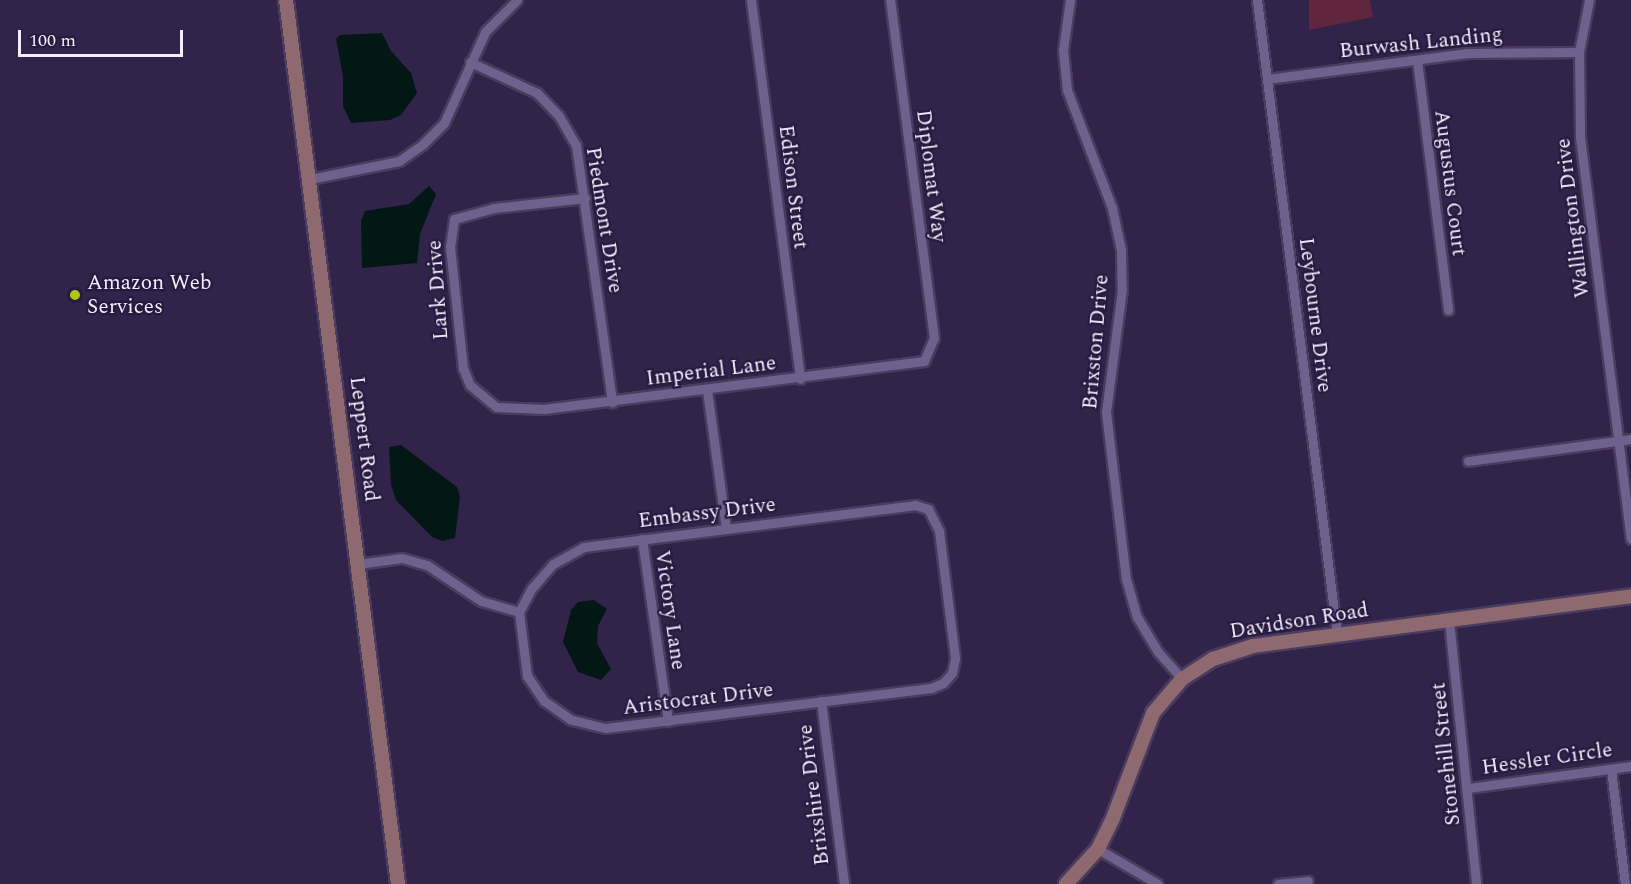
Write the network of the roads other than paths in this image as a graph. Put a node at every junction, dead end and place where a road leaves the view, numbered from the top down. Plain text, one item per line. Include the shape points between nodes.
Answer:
1 (286, 0) edge
2 (517, 0) edge
3 (751, 0) edge
4 (890, 0) edge
5 (1070, 0) edge
6 (1257, 0) edge
7 (1589, 0) edge
8 (1578, 52) junction
9 (1417, 60) junction
10 (470, 62) junction
11 (1267, 79) junction
12 (310, 179) junction
13 (585, 198) junction
14 (1448, 310) dead end
15 (929, 356) joint
16 (800, 379) junction
17 (707, 390) junction
18 (612, 402) junction
19 (496, 407) joint
20 (1631, 439) edge
21 (1618, 441) junction
22 (1468, 461) dead end
23 (726, 529) junction
24 (642, 539) junction
25 (1631, 539) edge
26 (358, 564) junction
27 (1631, 596) edge
28 (519, 612) junction
29 (1449, 621) junction
30 (1337, 635) junction
31 (952, 673) joint
32 (1182, 679) junction
33 (821, 701) junction
34 (668, 721) junction
35 (1631, 766) edge
36 (1611, 769) junction
37 (1468, 788) junction
38 (1098, 849) junction
39 (1308, 881) dead end
40 (399, 884) edge
41 (844, 884) edge
42 (1066, 884) edge
43 (1158, 884) edge
44 (1278, 884) edge
45 (1476, 884) edge
46 (1625, 884) edge

1 - 12 main road, Leppert Road
2 - 10 street via 485,32
3 - 16 street, Edison Street
4 - 15 street, Diplomat Way via 934,338
5 - 32 street, Brixston Drive via 1063,50 1067,90 1112,208 1121,250 1122,289 1106,412 1126,579 1137,617 1158,652
6 - 11 street, Leybourne Drive
7 - 8 street, Wallington Drive
8 - 9 street, Burwash Landing via 1511,50
8 - 21 street, Wallington Drive via 1580,137
9 - 11 street, Burwash Landing
9 - 14 street, Augustus Court
10 - 12 street via 444,123 423,144 399,161
10 - 13 street, Piedmont Drive via 537,93 559,116 576,145
11 - 30 street, Leybourne Drive
12 - 26 main road, Leppert Road
13 - 18 street, Piedmont Drive
13 - 19 street, Lark Drive via 494,208 454,219 450,247 463,368 470,385
15 - 16 street, Imperial Lane via 918,364
16 - 17 street, Imperial Lane
17 - 18 street, Imperial Lane
17 - 23 street
18 - 19 street, Imperial Lane via 544,409
20 - 21 street
21 - 22 street
21 - 25 street, Wallington Drive
23 - 24 street, Embassy Drive
23 - 31 street, Embassy Drive via 901,506 928,509 939,531 955,658
24 - 28 street, Embassy Drive via 584,547 554,564 532,588
24 - 34 street, Victory Lane
26 - 28 street via 402,558 427,565 481,601
26 - 40 main road, Leppert Road
27 - 29 main road, Davidson Road
28 - 34 street, Aristocrat Drive via 527,675 544,701 570,719 605,729
29 - 30 main road, Davidson Road
29 - 37 street, Stonehill Street
30 - 32 main road, Davidson Road via 1238,649
31 - 33 street, Aristocrat Drive via 931,688
32 - 38 main road, Davidson Road via 1153,713 1143,733 1113,819
33 - 34 street, Aristocrat Drive
33 - 41 street, Brixshire Drive
35 - 36 street, Hessler Circle
36 - 37 street, Hessler Circle
36 - 46 street
37 - 45 street, Stonehill Street
38 - 42 main road, Davidson Road
38 - 43 street
39 - 44 street

